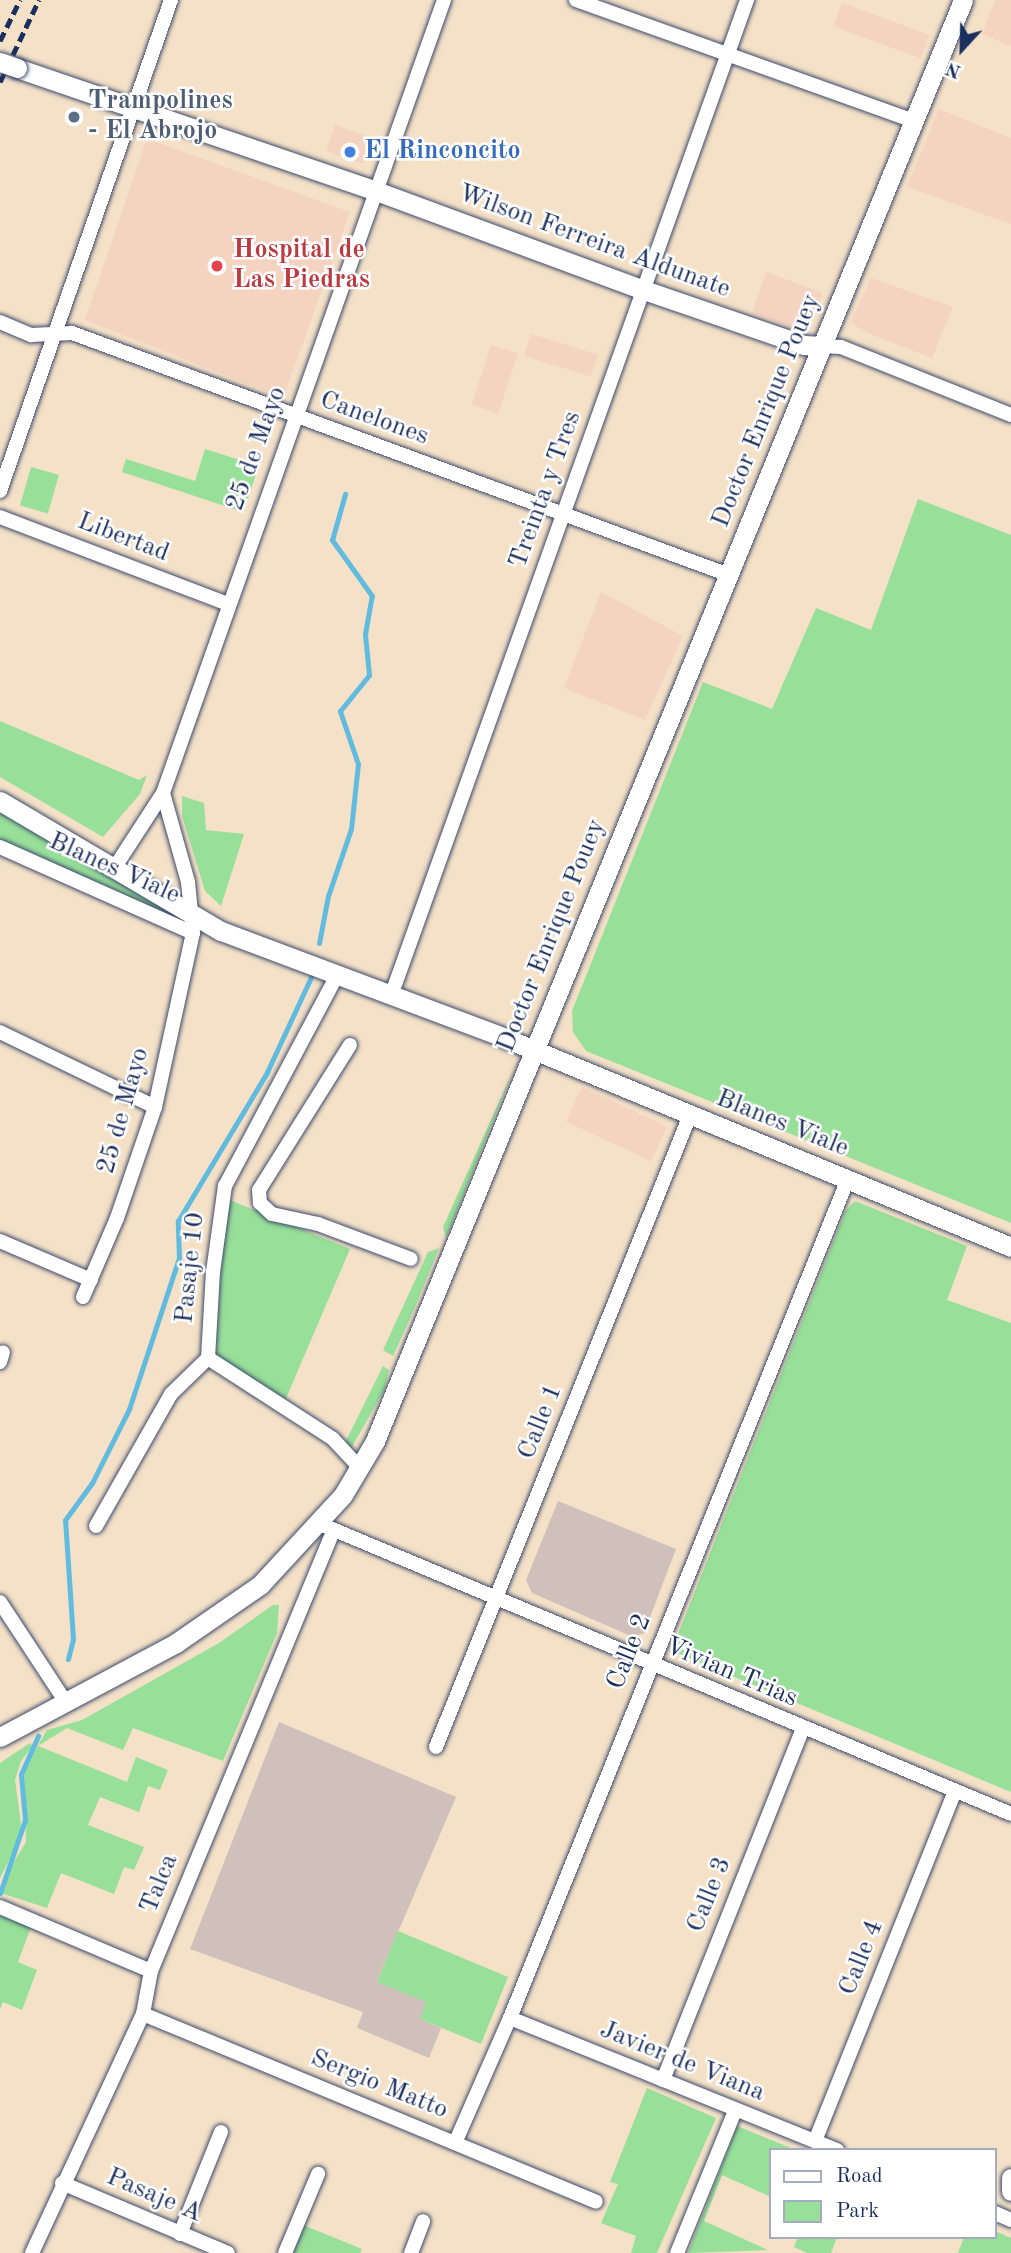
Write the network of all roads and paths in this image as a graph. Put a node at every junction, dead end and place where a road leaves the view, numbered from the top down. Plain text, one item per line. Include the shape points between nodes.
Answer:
1 (171, 0) edge
2 (444, 0) edge
3 (576, 0) edge
4 (747, 0) edge
5 (962, 0) edge
6 (728, 54) junction
7 (9, 65) edge
8 (133, 109) junction
9 (914, 121) junction
10 (376, 191) junction
11 (644, 290) junction
12 (0, 322) edge
13 (52, 334) junction
14 (822, 346) junction
15 (1011, 415) edge
16 (294, 416) junction
17 (0, 491) edge
18 (562, 514) junction
19 (0, 517) edge
20 (729, 575) junction
21 (228, 604) junction
22 (163, 793) junction
23 (0, 801) edge
24 (0, 847) edge
25 (113, 870) junction
26 (194, 926) junction
27 (337, 975) junction
28 (391, 996) junction
29 (325, 1006) junction
30 (0, 1032) edge
31 (351, 1045) dead end
32 (534, 1050) junction
33 (155, 1107) junction
34 (690, 1115) junction
35 (848, 1179) junction
36 (0, 1241) edge
37 (1011, 1247) edge
38 (411, 1259) dead end
39 (91, 1280) junction
40 (83, 1297) dead end
41 (208, 1358) junction
42 (359, 1467) junction
43 (96, 1526) dead end
44 (326, 1527) junction
45 (495, 1601) junction
46 (0, 1602) edge
47 (651, 1665) junction
48 (65, 1701) junction
49 (803, 1729) junction
50 (0, 1737) edge
51 (436, 1747) dead end
52 (954, 1793) junction
53 (1011, 1814) edge
54 (0, 1907) edge
55 (151, 1971) junction
56 (143, 2014) junction
57 (510, 2018) junction
58 (663, 2080) junction
59 (735, 2111) junction
60 (221, 2132) dead end
61 (815, 2141) junction
62 (455, 2143) junction
63 (832, 2148) edge
64 (318, 2174) dead end
65 (1011, 2178) edge
66 (62, 2183) junction
67 (1011, 2191) edge
68 (596, 2202) dead end
69 (424, 2221) dead end
70 (180, 2234) junction
71 (32, 2253) edge
72 (228, 2253) edge
73 (285, 2253) edge
74 (411, 2253) edge
75 (677, 2253) edge

1 - 8 street
2 - 10 street, 25 de Mayo
3 - 6 street
4 - 6 street, Treinta y Tres
5 - 9 street, Doctor Enrique Pouey
6 - 9 street
6 - 11 street, Treinta y Tres
7 - 8 street, Wilson Ferreira Aldunate
8 - 10 street, Wilson Ferreira Aldunate
8 - 13 street
9 - 14 street, Doctor Enrique Pouey
10 - 11 street, Wilson Ferreira Aldunate
10 - 16 street, 25 de Mayo
11 - 14 street, Wilson Ferreira Aldunate via 804,345
11 - 18 street, Treinta y Tres
12 - 13 street, Canelones via 31,335
13 - 16 street, Canelones via 72,333
13 - 17 street
14 - 15 street, Wilson Ferreira Aldunate via 841,348
14 - 20 street, Doctor Enrique Pouey
16 - 18 street, Canelones
16 - 21 street, 25 de Mayo
18 - 20 street, Canelones
18 - 28 street, Treinta y Tres
19 - 21 street, Libertad
20 - 32 street, Doctor Enrique Pouey
21 - 22 street, 25 de Mayo
22 - 25 street
22 - 26 street, 25 de Mayo
23 - 25 street, Blanes Viale
24 - 26 street, Blanes Viale
25 - 26 street, Blanes Viale
26 - 27 street, Blanes Viale
26 - 33 street, 25 de Mayo
27 - 28 street, Blanes Viale
27 - 29 street, Pasaje 10
27 - 29 street, Pasaje 10
28 - 32 street, Blanes Viale
29 - 41 street, Pasaje 10 via 225,1186
30 - 33 street
31 - 38 street via 260,1190 260,1203 272,1214 318,1224
32 - 34 street, Blanes Viale
32 - 42 street, Doctor Enrique Pouey via 383,1421
33 - 39 street, 25 de Mayo
34 - 35 street, Blanes Viale
34 - 45 street, Calle 1
35 - 37 street, Blanes Viale
35 - 47 street, Calle 2
36 - 39 street
39 - 40 street, 25 de Mayo
41 - 42 street via 333,1439
41 - 43 street, Pasaje 10 via 172,1394
42 - 44 street, Doctor Enrique Pouey
44 - 45 street, Vivian Trias
44 - 48 street, Doctor Enrique Pouey via 223,1614
44 - 55 street, Talca
45 - 47 street, Vivian Trias
45 - 51 street, Calle 1
46 - 48 street
47 - 49 street, Vivian Trias
47 - 57 street, Calle 2
48 - 50 street, Doctor Enrique Pouey
49 - 52 street, Vivian Trias
49 - 58 street, Calle 3
52 - 53 street, Vivian Trias
52 - 61 street, Calle 4
54 - 55 street
55 - 56 street, Talca
56 - 62 street, Sergio Matto
56 - 66 street, Talca
57 - 58 street, Javier de Viana
57 - 62 street, Calle 2
58 - 59 street, Javier de Viana
59 - 61 street, Javier de Viana
59 - 75 street
60 - 70 street
61 - 63 street, Javier de Viana
62 - 68 street, Sergio Matto
64 - 73 street
65 - 67 street
66 - 70 street, Pasaje A
66 - 71 street, Talca
69 - 74 street
70 - 72 street, Pasaje A

